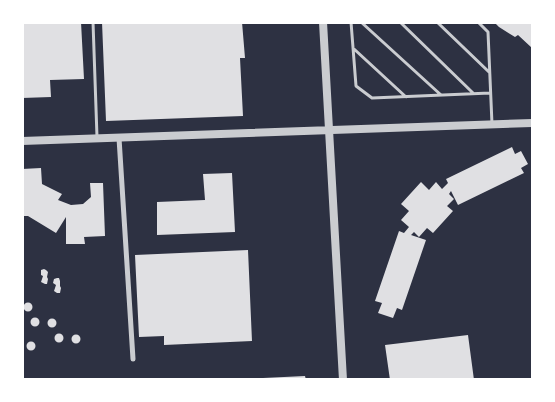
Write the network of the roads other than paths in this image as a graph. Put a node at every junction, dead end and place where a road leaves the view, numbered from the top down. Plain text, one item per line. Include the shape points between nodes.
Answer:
1 (93, 22) edge
2 (323, 22) edge
3 (352, 22) edge
4 (361, 22) edge
5 (400, 22) edge
6 (437, 22) edge
7 (478, 22) edge
8 (354, 49) junction
9 (490, 73) junction
10 (490, 93) junction
11 (474, 94) junction
12 (441, 95) junction
13 (406, 97) junction
14 (532, 123) edge
15 (492, 124) junction
16 (329, 130) junction
17 (97, 138) junction
18 (120, 138) junction
19 (22, 141) edge
20 (132, 359) dead end
21 (343, 380) edge

1 - 17 lane
2 - 16 street
3 - 8 lane
4 - 12 lane
5 - 11 lane
6 - 9 lane
7 - 9 lane via 488,32
8 - 13 lane
8 - 13 lane via 356,86 372,98
9 - 10 lane
10 - 11 lane
10 - 15 lane
11 - 12 lane
12 - 13 lane
14 - 15 street
15 - 16 street
16 - 18 street
16 - 21 street
17 - 18 street
17 - 19 street
18 - 20 street

